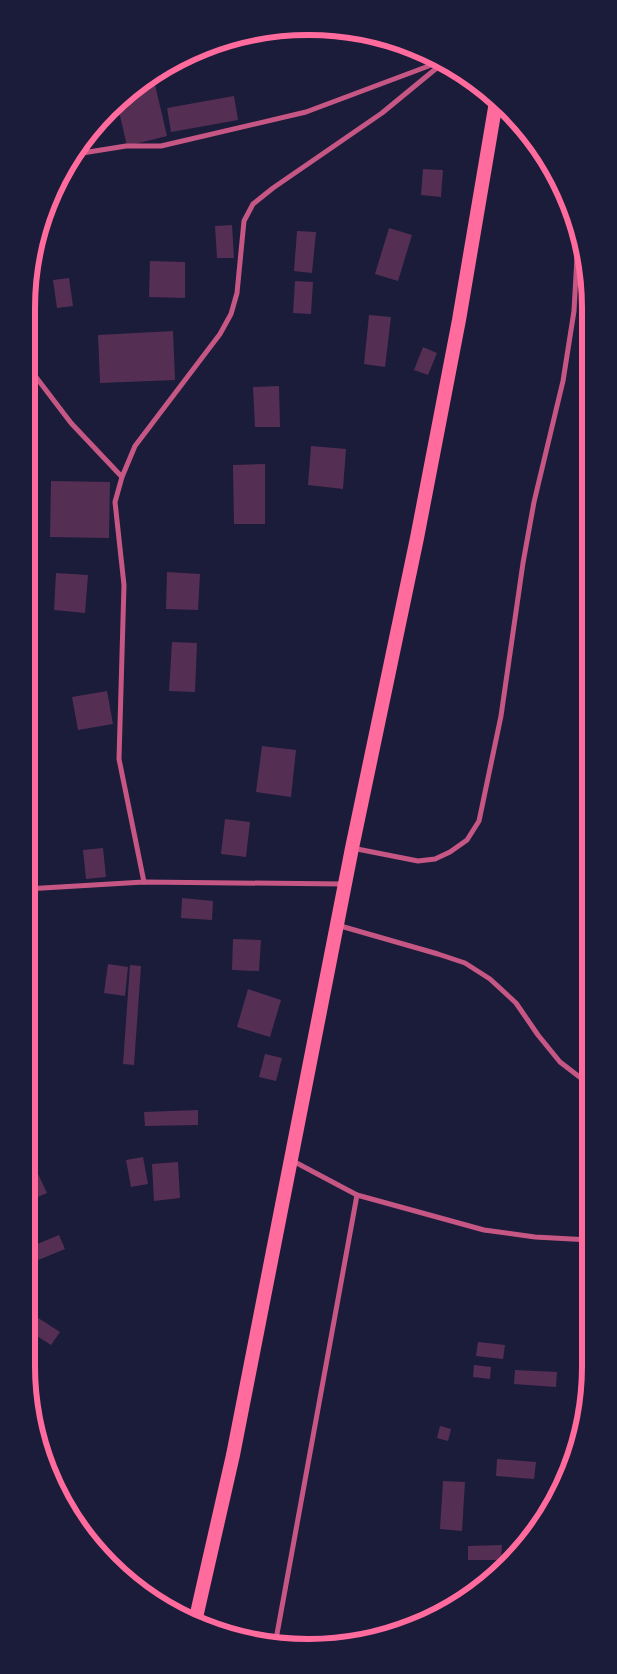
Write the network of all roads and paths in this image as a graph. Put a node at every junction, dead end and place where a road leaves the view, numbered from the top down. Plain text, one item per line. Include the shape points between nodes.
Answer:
1 (432, 65) edge
2 (436, 67) edge
3 (495, 108) edge
4 (84, 153) edge
5 (577, 256) edge
6 (35, 376) edge
7 (122, 476) junction
8 (352, 848) junction
9 (144, 882) junction
10 (345, 884) junction
11 (35, 888) edge
12 (336, 925) junction
13 (582, 1079) edge
14 (291, 1160) junction
15 (357, 1195) junction
16 (582, 1240) edge
17 (197, 1615) edge
18 (277, 1637) edge

1 - 4 street via 306,112 161,146 126,146
2 - 7 street via 382,112 253,204 244,221 237,293 231,314 220,334 135,446
3 - 8 highway via 417,538
5 - 8 street via 574,311 563,381 534,502 502,716 479,821 467,840 435,859 418,862
6 - 7 street via 71,423
7 - 9 street via 115,502 124,585 119,759
8 - 10 highway
9 - 10 street
9 - 11 street
10 - 12 highway
12 - 13 street via 438,954 465,964 490,979 516,1003 560,1062
12 - 14 highway
14 - 15 street
14 - 17 highway via 233,1455
15 - 16 street via 484,1230
15 - 18 street

